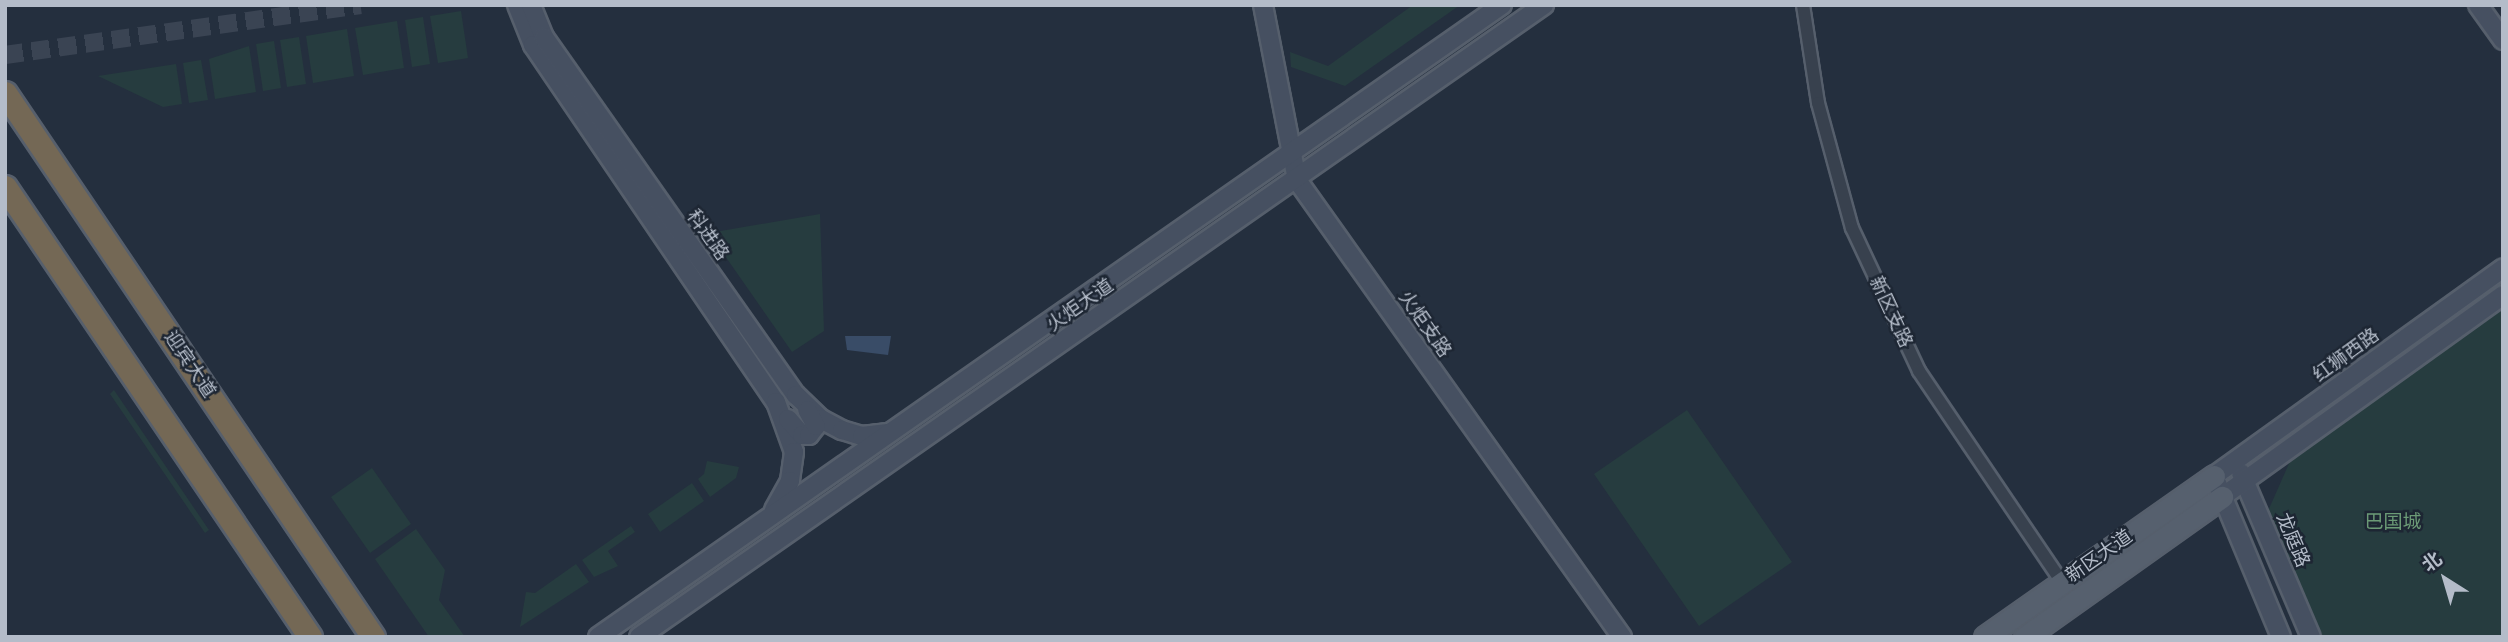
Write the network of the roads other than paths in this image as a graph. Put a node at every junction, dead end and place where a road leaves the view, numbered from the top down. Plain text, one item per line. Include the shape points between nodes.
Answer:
1 (517, 5) edge
2 (531, 5) edge
3 (1263, 5) edge
4 (1502, 5) edge
5 (1544, 5) edge
6 (1803, 5) edge
7 (2478, 5) edge
8 (2503, 40) edge
9 (5, 93) edge
10 (1292, 154) junction
11 (1297, 180) junction
12 (5, 187) edge
13 (2503, 268) edge
14 (2503, 295) edge
15 (776, 402) junction
16 (803, 403) junction
17 (891, 432) junction
18 (2235, 460) junction
19 (2214, 476) junction
20 (2245, 481) junction
21 (2222, 496) junction
22 (769, 518) junction
23 (2062, 582) junction
24 (306, 633) edge
25 (369, 633) edge
26 (598, 637) edge
27 (639, 637) edge
28 (1622, 637) edge
29 (1985, 637) edge
30 (2025, 637) edge
31 (2281, 637) edge
32 (2311, 637) edge

1 - 15 main road via 533,45
2 - 16 main road, 科进路 via 544,37
3 - 10 main road, 火炬支路
4 - 10 main road, 火炬大道
5 - 11 main road, 火炬大道
6 - 23 street, 新区支路 via 1818,103 1852,228 1919,371
7 - 8 main road
9 - 25 highway, 迎宾大道
10 - 11 main road, 火炬支路
10 - 17 main road, 火炬大道
11 - 27 main road, 火炬大道
11 - 28 main road, 火炬支路
12 - 24 highway
13 - 18 main road, 红狮西路
14 - 20 main road
15 - 16 main road via 806,436 816,426
15 - 22 main road via 791,438 793,467 785,494
16 - 17 main road, 科进路 via 821,419 852,434
17 - 22 main road, 火炬大道
18 - 19 main road, 红狮西路
18 - 20 main road, 龙庭路
19 - 21 main road
19 - 23 main road, 新区大道
20 - 21 main road
20 - 32 main road, 龙庭路
21 - 30 main road, 新区大道
21 - 31 main road
22 - 26 main road, 火炬大道
23 - 29 main road, 新区大道

